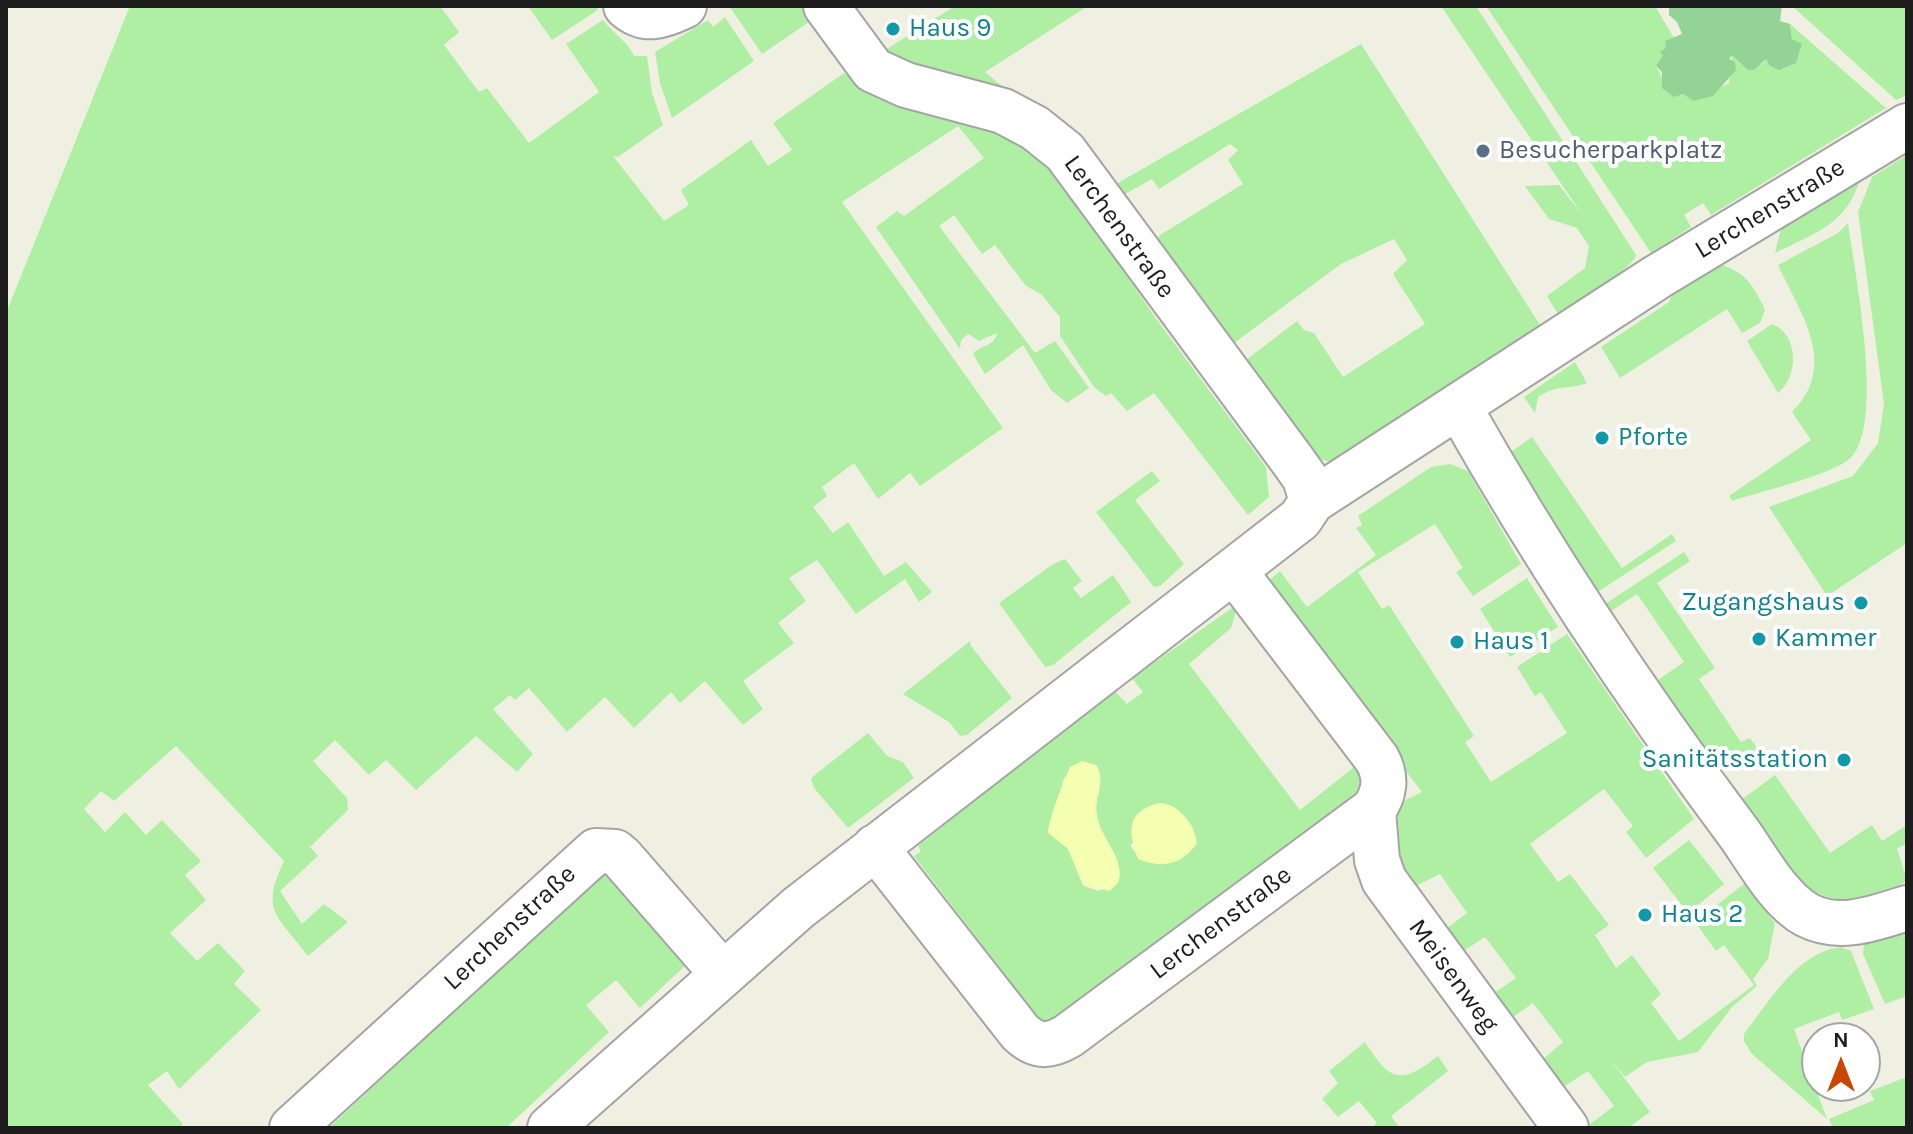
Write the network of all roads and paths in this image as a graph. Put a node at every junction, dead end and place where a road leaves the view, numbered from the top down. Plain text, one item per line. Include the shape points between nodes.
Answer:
1 (626, 6) edge
2 (684, 6) edge
3 (826, 6) edge
4 (1907, 126) edge
5 (1459, 407) junction
6 (1312, 501) junction
7 (1234, 571) junction
8 (1373, 810) junction
9 (875, 847) junction
10 (1907, 908) edge
11 (722, 973) junction
12 (292, 1128) edge
13 (550, 1128) edge
14 (1566, 1128) edge

1 - 2 street via 653,17
3 - 6 street, Lerchenstraße via 873,70 906,85 1003,111 1065,152 1293,461
4 - 5 street, Lerchenstraße via 1657,277
5 - 6 street, Lerchenstraße
5 - 10 street via 1586,614 1796,907 1834,923 1859,922
6 - 7 street, Lerchenstraße via 1300,519
7 - 8 street via 1383,770 1381,799
7 - 9 street, Lerchenstraße
8 - 9 street, Lerchenstraße via 1068,1036 1046,1046 1020,1032
8 - 14 street, Meisenweg via 1384,880
9 - 11 street, Lerchenstraße
11 - 12 street, Lerchenstraße via 622,858 596,851
11 - 13 street, Lerchenstraße

